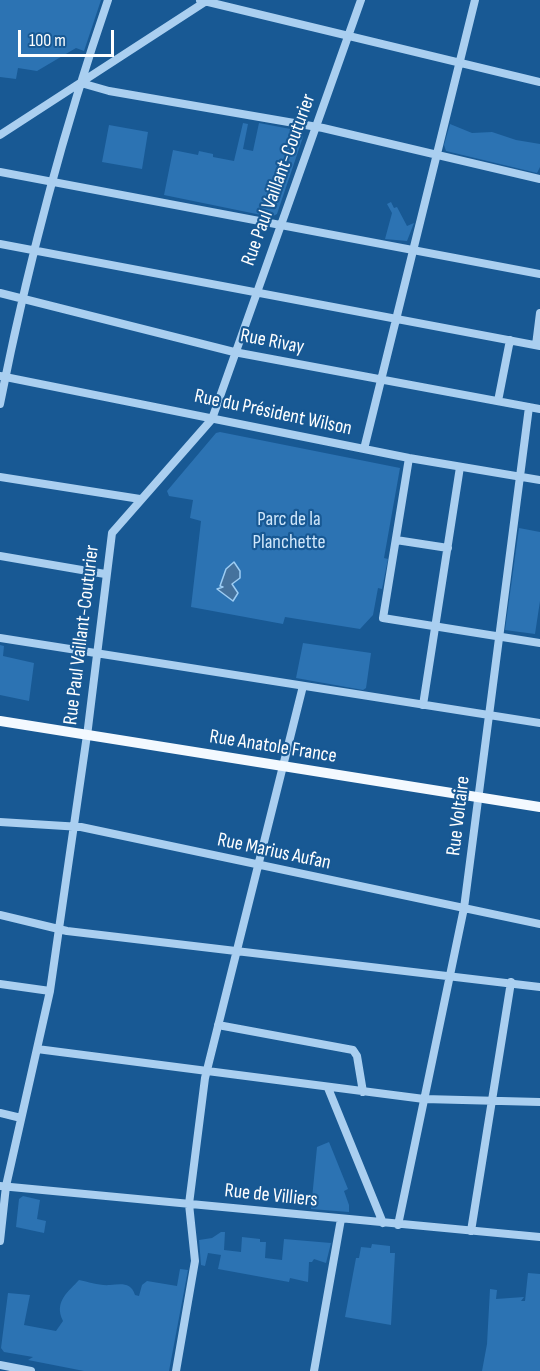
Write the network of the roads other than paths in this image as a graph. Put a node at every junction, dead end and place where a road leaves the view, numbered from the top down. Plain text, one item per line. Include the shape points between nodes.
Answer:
1 (108, 0) edge
2 (205, 0) edge
3 (361, 0) edge
4 (475, 0) edge
5 (348, 36) junction
6 (459, 62) junction
7 (540, 82) edge
8 (81, 83) junction
9 (315, 127) junction
10 (0, 135) edge
11 (435, 154) junction
12 (0, 172) edge
13 (540, 179) edge
14 (53, 182) junction
15 (281, 224) junction
16 (0, 244) edge
17 (413, 249) junction
18 (35, 251) junction
19 (540, 274) edge
20 (256, 291) junction
21 (0, 293) edge
22 (22, 298) junction
23 (540, 313) edge
24 (396, 318) junction
25 (510, 340) junction
26 (538, 345) edge
27 (234, 352) junction
28 (3, 376) edge
29 (380, 380) junction
30 (498, 401) junction
31 (0, 404) edge
32 (529, 407) junction
33 (540, 409) edge
34 (212, 419) junction
35 (363, 449) junction
36 (409, 458) junction
37 (460, 467) junction
38 (0, 477) edge
39 (519, 477) junction
40 (540, 480) edge
41 (140, 500) junction
42 (396, 540) junction
43 (448, 548) junction
44 (0, 556) edge
45 (105, 574) junction
46 (435, 627) junction
47 (498, 636) junction
48 (0, 638) edge
49 (540, 643) edge
50 (97, 652) junction
51 (303, 686) junction
52 (423, 705) junction
53 (489, 715) junction
54 (0, 721) edge
55 (540, 723) edge
56 (87, 735) junction
57 (283, 766) junction
58 (478, 797) junction
59 (540, 807) edge
60 (0, 822) edge
61 (75, 826) junction
62 (258, 865) junction
63 (464, 908) junction
64 (0, 915) edge
65 (540, 924) edge
66 (59, 930) junction
67 (237, 950) junction
68 (450, 975) junction
69 (511, 982) junction
70 (0, 984) edge
71 (540, 987) edge
72 (50, 991) junction
73 (218, 1025) junction
74 (37, 1049) junction
75 (206, 1072) junction
76 (328, 1088) junction
77 (363, 1092) junction
78 (424, 1100) junction
79 (492, 1101) junction
80 (540, 1102) edge
81 (0, 1113) edge
82 (21, 1118) junction
83 (3, 1186) edge
84 (189, 1204) junction
85 (341, 1219) junction
86 (383, 1223) junction
87 (398, 1225) junction
88 (471, 1231) junction
89 (540, 1237) edge
90 (0, 1240) edge
91 (0, 1365) edge
92 (31, 1371) edge
93 (176, 1371) edge
94 (314, 1371) edge

1 - 8 street
2 - 5 street
2 - 8 street
3 - 5 street, Rue Paul Vaillant-Couturier
4 - 6 street
5 - 6 street
5 - 9 street, Rue Paul Vaillant-Couturier
6 - 7 street
6 - 11 street
8 - 9 street
8 - 10 street
8 - 14 street
9 - 11 street
9 - 15 street, Rue Paul Vaillant-Couturier
11 - 13 street
11 - 17 street
12 - 14 street
14 - 15 street
14 - 18 street
15 - 17 street
15 - 20 street, Rue Paul Vaillant-Couturier
16 - 18 street
17 - 19 street
17 - 24 street
18 - 20 street
18 - 22 street
20 - 24 street
20 - 27 street, Rue Paul Vaillant-Couturier
21 - 22 street, Rue Rivay
22 - 27 street, Rue Rivay
22 - 28 street
23 - 26 street
24 - 25 street
24 - 29 street
25 - 26 street
25 - 30 street
27 - 29 street, Rue Rivay
27 - 34 street, Rue Paul Vaillant-Couturier
28 - 31 street
28 - 34 street, Rue du Président Wilson
29 - 30 street, Rue Rivay
29 - 35 street
30 - 32 street, Rue Rivay
32 - 33 street, Rue Rivay
32 - 39 street, Rue Voltaire
34 - 35 street, Rue du Président Wilson
34 - 41 street, Rue Paul Vaillant-Couturier
35 - 36 street, Rue du Président Wilson
36 - 37 street, Rue du Président Wilson
36 - 42 street
37 - 39 street, Rue du Président Wilson
37 - 43 street
38 - 41 street
39 - 40 street, Rue du Président Wilson
39 - 47 street, Rue Voltaire
41 - 45 street, Rue Paul Vaillant-Couturier via 112,533
42 - 43 street
42 - 46 street via 383,618
43 - 46 street
44 - 45 street
45 - 50 street, Rue Paul Vaillant-Couturier
46 - 47 street
46 - 52 street
47 - 49 street
47 - 53 street, Rue Voltaire
48 - 50 street
50 - 51 street
50 - 56 street, Rue Paul Vaillant-Couturier
51 - 52 street
51 - 57 street
52 - 53 street
53 - 55 street
53 - 58 street, Rue Voltaire
54 - 56 main road, Rue Anatole France
56 - 57 main road, Rue Anatole France
56 - 61 street, Rue Paul Vaillant-Couturier
57 - 58 main road, Rue Anatole France
57 - 62 street
58 - 59 main road, Rue Anatole France
58 - 63 street, Rue Voltaire
60 - 61 street, Rue Marius Aufan
61 - 62 street, Rue Marius Aufan
61 - 66 street, Rue Paul Vaillant-Couturier
62 - 63 street, Rue Marius Aufan
62 - 67 street
63 - 65 street, Rue Marius Aufan
63 - 68 street, Rue Voltaire
64 - 66 street
66 - 67 street
66 - 72 street, Rue Paul Vaillant-Couturier
67 - 68 street
67 - 73 street
68 - 69 street
68 - 78 street, Rue Voltaire
69 - 71 street
69 - 79 street
70 - 72 street
72 - 74 street, Rue Paul Vaillant-Couturier
73 - 75 street
73 - 77 street via 353,1050
74 - 75 street
74 - 82 street, Rue Paul Vaillant-Couturier
75 - 76 street
75 - 84 street
76 - 77 street
76 - 86 street
77 - 78 street
78 - 79 street
78 - 87 street, Rue Voltaire
79 - 80 street
79 - 88 street
81 - 82 street
82 - 83 street, Rue Paul Vaillant-Couturier
83 - 84 street, Rue de Villiers
83 - 90 street, Rue Paul Vaillant-Couturier
84 - 85 street, Rue de Villiers
84 - 93 street via 195,1261
85 - 86 street, Rue de Villiers
85 - 94 street
86 - 87 street, Rue de Villiers
87 - 88 street, Rue de Villiers
88 - 89 street, Rue de Villiers
91 - 92 street

